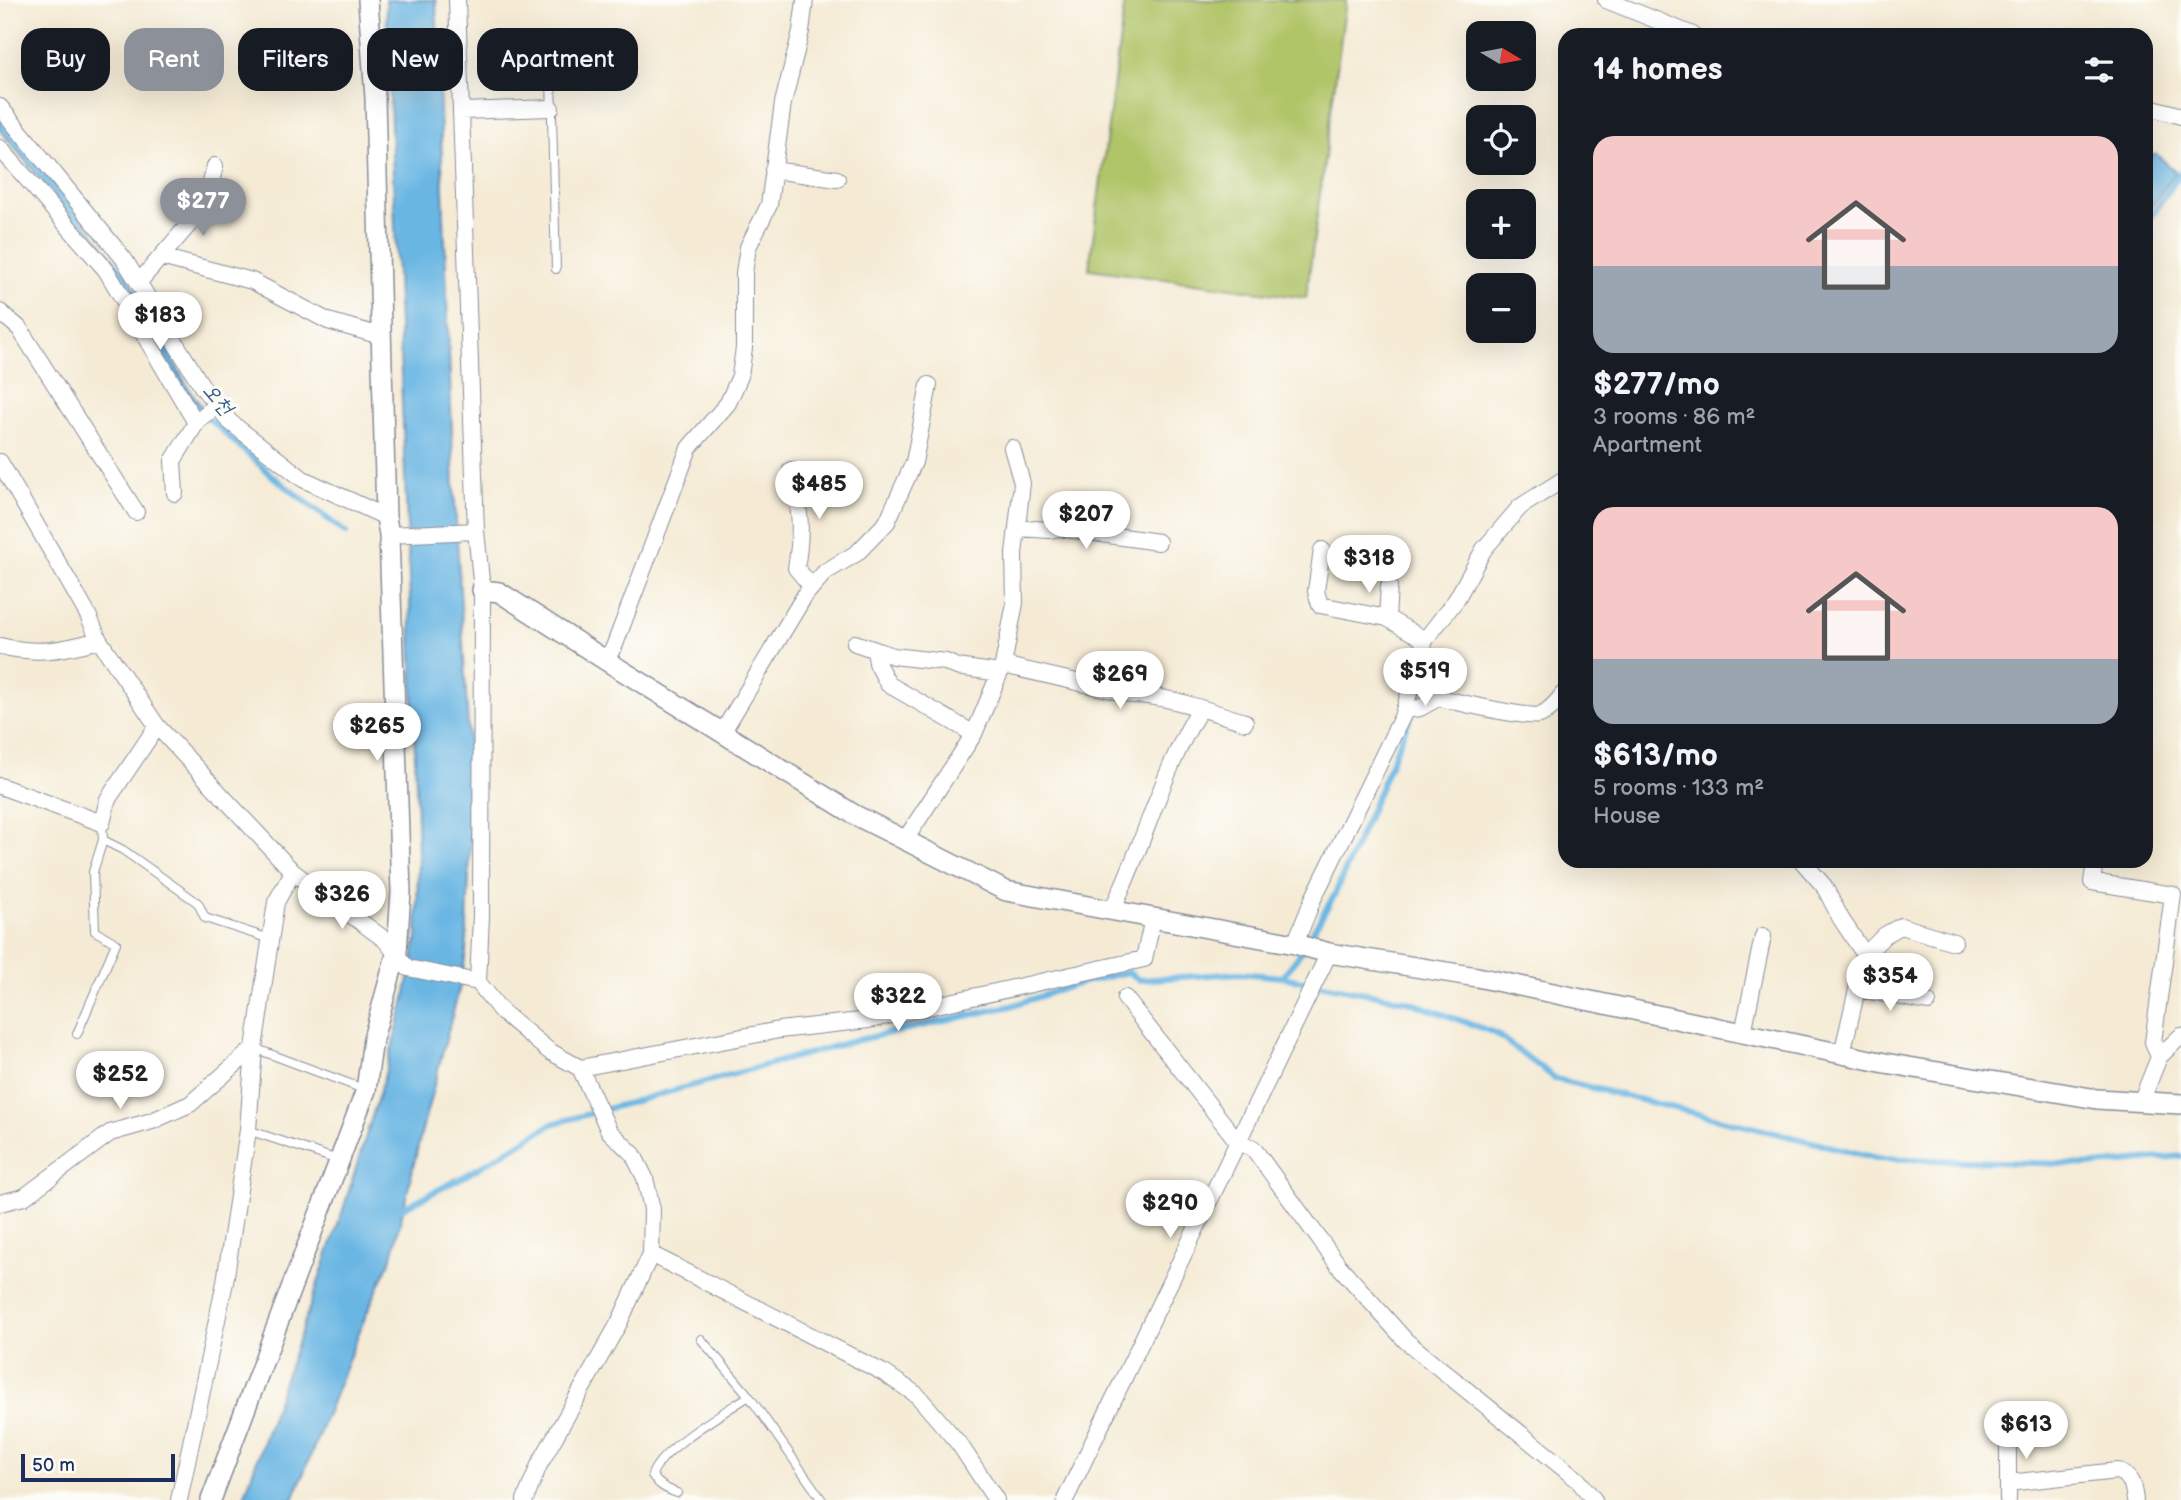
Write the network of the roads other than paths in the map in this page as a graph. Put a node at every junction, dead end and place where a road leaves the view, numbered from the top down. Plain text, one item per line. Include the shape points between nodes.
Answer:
1 (368, 0) edge
2 (457, 0) edge
3 (805, 0) edge
4 (1606, 0) edge
5 (1676, 28) edge
6 (551, 91) edge
7 (0, 107) edge
8 (551, 108) junction
9 (2153, 108) edge
10 (461, 111) junction
11 (2181, 116) edge
12 (0, 148) edge
13 (215, 166) dead end
14 (774, 170) junction
15 (837, 179) dead end
16 (161, 257) junction
17 (556, 269) dead end
18 (139, 282) junction
19 (0, 312) edge
20 (381, 336) junction
21 (929, 385) dead end
22 (205, 415) junction
23 (1012, 448) dead end
24 (0, 462) edge
25 (791, 470) dead end
26 (1558, 483) edge
27 (175, 493) dead end
28 (136, 512) dead end
29 (1017, 528) junction
30 (393, 529) junction
31 (476, 531) junction
32 (1158, 542) dead end
33 (1322, 550) dead end
34 (1390, 585) dead end
35 (812, 587) junction
36 (482, 590) junction
37 (1387, 618) junction
38 (99, 640) junction
39 (1425, 640) junction
40 (855, 643) dead end
41 (0, 646) edge
42 (875, 650) junction
43 (605, 660) junction
44 (1001, 669) junction
45 (1558, 700) edge
46 (1200, 709) junction
47 (1412, 709) junction
48 (1245, 722) dead end
49 (158, 726) junction
50 (722, 733) junction
51 (974, 734) junction
52 (0, 786) edge
53 (102, 823) junction
54 (103, 840) junction
55 (905, 841) junction
56 (1808, 868) edge
57 (2094, 868) edge
58 (293, 872) junction
59 (1112, 910) junction
60 (1153, 918) junction
61 (1763, 936) dead end
62 (270, 939) junction
63 (1954, 942) dead end
64 (1301, 945) junction
65 (397, 951) junction
66 (1865, 955) junction
67 (1325, 962) junction
68 (473, 981) junction
69 (1858, 989) junction
70 (1125, 998) dead end
71 (1928, 1002) dead end
72 (1743, 1033) junction
73 (77, 1034) dead end
74 (2181, 1036) edge
75 (254, 1048) junction
76 (1843, 1054) junction
77 (2159, 1057) junction
78 (583, 1075) junction
79 (366, 1090) junction
80 (2141, 1102) junction
81 (2181, 1104) edge
82 (248, 1130) junction
83 (1238, 1142) junction
84 (340, 1160) junction
85 (0, 1203) edge
86 (651, 1254) junction
87 (701, 1339) dead end
88 (748, 1396) junction
89 (2008, 1422) dead end
90 (2008, 1483) junction
91 (677, 1493) dead end
92 (179, 1500) edge
93 (211, 1500) edge
94 (525, 1500) edge
95 (822, 1500) edge
96 (996, 1500) edge
97 (1065, 1500) edge
98 (1594, 1500) edge
99 (2008, 1500) edge
100 (2135, 1500) edge

1 - 20 street
2 - 10 street
3 - 14 street
4 - 5 street
6 - 8 lane
7 - 18 street
8 - 10 street
8 - 17 lane
9 - 11 street
10 - 31 street
12 - 22 street via 106,270
13 - 16 street via 205,206
14 - 15 street
14 - 43 street via 769,205 748,247 740,376 728,403 689,448 614,647
16 - 18 street
16 - 20 street via 252,281 328,321
18 - 22 street via 203,388
19 - 28 street via 19,328
20 - 30 street
21 - 35 street via 914,462 887,522 858,552 825,572
22 - 27 street via 173,461
22 - 30 street via 230,422 303,479
23 - 29 street via 1022,483
24 - 38 street
25 - 35 street via 801,514 796,568
26 - 39 street via 1520,507 1484,549 1456,600
29 - 32 street via 1059,528
29 - 44 street via 1015,603
30 - 31 street
30 - 65 street via 401,892
31 - 36 street
33 - 37 street via 1316,592 1320,605
34 - 37 street
35 - 50 street
36 - 43 street via 499,592
36 - 68 street via 481,916
37 - 39 street
38 - 41 street via 61,650
38 - 49 street
39 - 47 street
40 - 42 street
42 - 44 street via 957,667
42 - 51 street via 888,684
43 - 50 street
44 - 46 street via 1151,695
44 - 51 street
45 - 47 street via 1539,716 1437,698
46 - 48 street
46 - 59 street
47 - 64 street via 1313,899
49 - 53 street via 108,799
49 - 58 street
50 - 55 street
51 - 55 street
52 - 53 street
53 - 54 lane
54 - 62 lane via 198,903 205,918
54 - 73 lane via 93,872 95,931 116,943
55 - 59 street via 1006,891
56 - 66 street
57 - 77 street via 2092,882 2173,895 2153,1042
58 - 62 street via 276,902
58 - 65 street
59 - 60 street
60 - 64 street
60 - 78 street via 1144,959 869,1020 779,1030
61 - 72 street
62 - 75 street
63 - 66 street via 1901,926
64 - 67 street
65 - 68 street via 408,968
65 - 79 street via 373,1039
66 - 69 street
67 - 72 street via 1477,977
67 - 83 street
68 - 78 street via 501,1011
69 - 71 street
69 - 76 street
70 - 83 street
72 - 76 street
74 - 77 street
75 - 79 lane
75 - 82 street
75 - 85 street via 190,1104 110,1133 24,1196
76 - 80 street via 2097,1099
77 - 80 street
78 - 86 street via 609,1131 633,1154 645,1178 652,1209
79 - 84 street
80 - 81 street
82 - 84 lane
82 - 92 street via 225,1282
83 - 97 street
83 - 98 street via 1253,1148 1339,1266 1406,1341 1578,1480
84 - 93 street
86 - 94 street via 538,1465
86 - 96 street via 884,1373 917,1395 960,1445
87 - 88 lane
88 - 91 lane via 668,1452 655,1467 652,1475 656,1481
88 - 95 lane
89 - 90 street
90 - 99 street
90 - 100 street via 2117,1471 2128,1475

